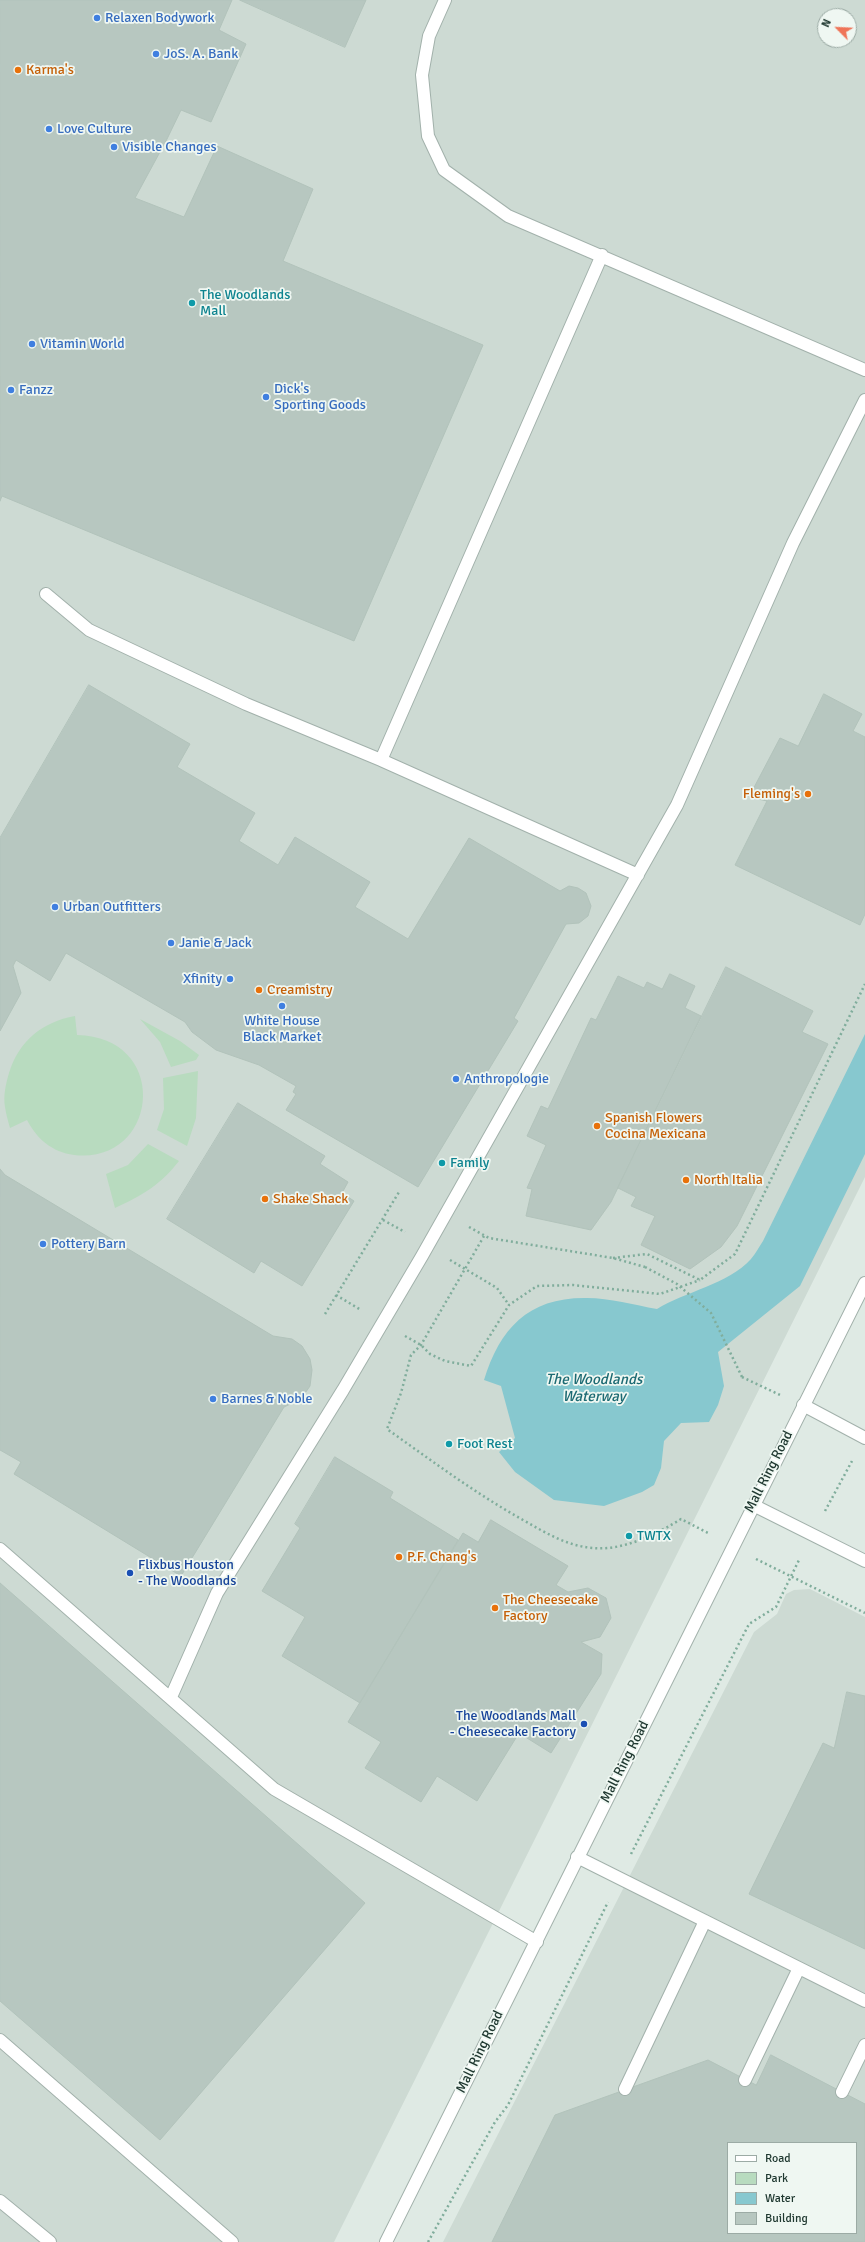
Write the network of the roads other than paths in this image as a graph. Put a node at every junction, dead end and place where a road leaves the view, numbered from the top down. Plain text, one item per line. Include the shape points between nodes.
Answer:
1 (445, 0) edge
2 (602, 255) junction
3 (865, 370) edge
4 (865, 400) edge
5 (46, 594) dead end
6 (381, 760) junction
7 (638, 874) junction
8 (865, 1283) edge
9 (803, 1405) junction
10 (865, 1438) edge
11 (752, 1505) junction
12 (0, 1549) edge
13 (865, 1561) edge
14 (171, 1697) junction
15 (577, 1857) junction
16 (705, 1921) junction
17 (537, 1942) junction
18 (799, 1968) junction
19 (865, 2001) edge
20 (0, 2040) edge
21 (865, 2045) edge
22 (745, 2080) dead end
23 (625, 2089) dead end
24 (842, 2092) dead end
25 (0, 2201) edge
26 (50, 2242) edge
27 (232, 2242) edge
28 (386, 2242) edge

1 - 2 street via 429,36 422,75 428,136 444,170 508,216
2 - 3 street
2 - 6 street
4 - 7 street via 793,544 677,805
5 - 6 street via 89,630 246,704
6 - 7 street
7 - 14 street via 446,1214 343,1390 217,1593
8 - 9 street, Mall Ring Road
9 - 10 street
9 - 11 street, Mall Ring Road
11 - 13 street
11 - 15 street, Mall Ring Road
12 - 14 street
14 - 17 street via 274,1789
15 - 16 street
15 - 17 street, Mall Ring Road
16 - 18 street
16 - 23 street
17 - 28 street, Mall Ring Road
18 - 19 street
18 - 22 street
20 - 27 street
21 - 24 street
25 - 26 street

